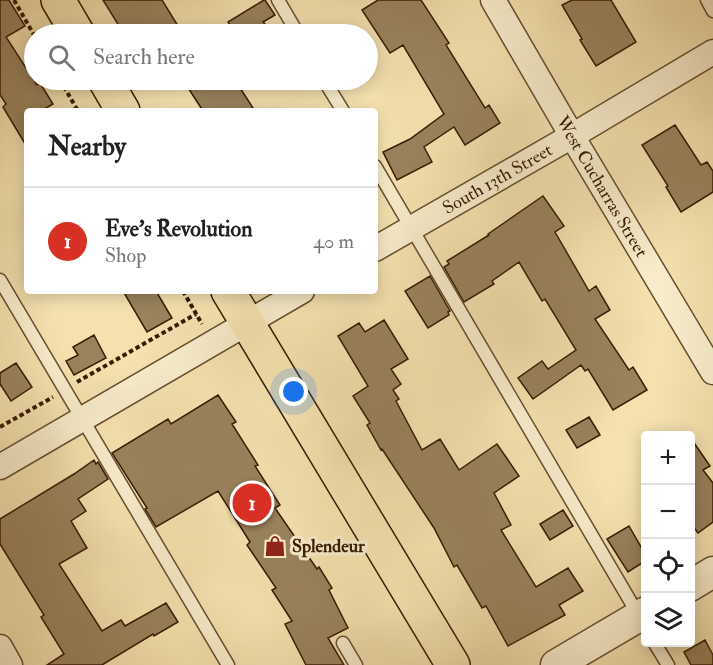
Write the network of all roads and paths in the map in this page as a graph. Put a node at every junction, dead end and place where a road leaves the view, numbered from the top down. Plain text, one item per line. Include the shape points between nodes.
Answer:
1 (14, 0) edge
2 (58, 0) edge
3 (278, 0) edge
4 (493, 0) edge
5 (707, 0) edge
6 (713, 11) edge
7 (28, 24) edge
8 (72, 24) edge
9 (292, 24) edge
10 (713, 52) edge
11 (66, 90) edge
12 (111, 90) edge
13 (330, 90) edge
14 (76, 108) edge
15 (121, 108) edge
16 (341, 108) edge
17 (572, 136) junction
18 (378, 171) edge
19 (411, 228) junction
20 (378, 247) edge
21 (0, 280) edge
22 (185, 294) edge
23 (230, 294) edge
24 (297, 294) edge
25 (247, 323) junction
26 (713, 372) edge
27 (65, 390) junction
28 (82, 419) junction
29 (0, 427) edge
30 (0, 467) edge
31 (713, 572) edge
32 (695, 583) edge
33 (641, 616) edge
34 (641, 620) edge
35 (343, 643) dead end
36 (0, 647) edge
37 (657, 647) edge
38 (10, 665) edge
39 (228, 665) edge
40 (356, 665) edge
41 (453, 665) edge
42 (556, 665) edge
43 (668, 665) edge

1 - 7 path
2 - 8 main road
3 - 9 lane
4 - 17 street, West Cucharras Street
5 - 6 lane
10 - 17 street, South 13th Street
11 - 14 path
12 - 15 main road
13 - 16 lane
17 - 19 street, South 13th Street
17 - 26 street, West Cucharras Street
18 - 19 lane
19 - 20 street, South 13th Street
19 - 33 lane
21 - 27 lane
22 - 27 path via 196,314
23 - 25 main road
24 - 25 street
25 - 28 street
25 - 41 main road
27 - 28 lane
27 - 29 path
28 - 30 street
28 - 39 lane
31 - 32 street
34 - 42 street
35 - 40 lane
36 - 38 street
37 - 43 lane

